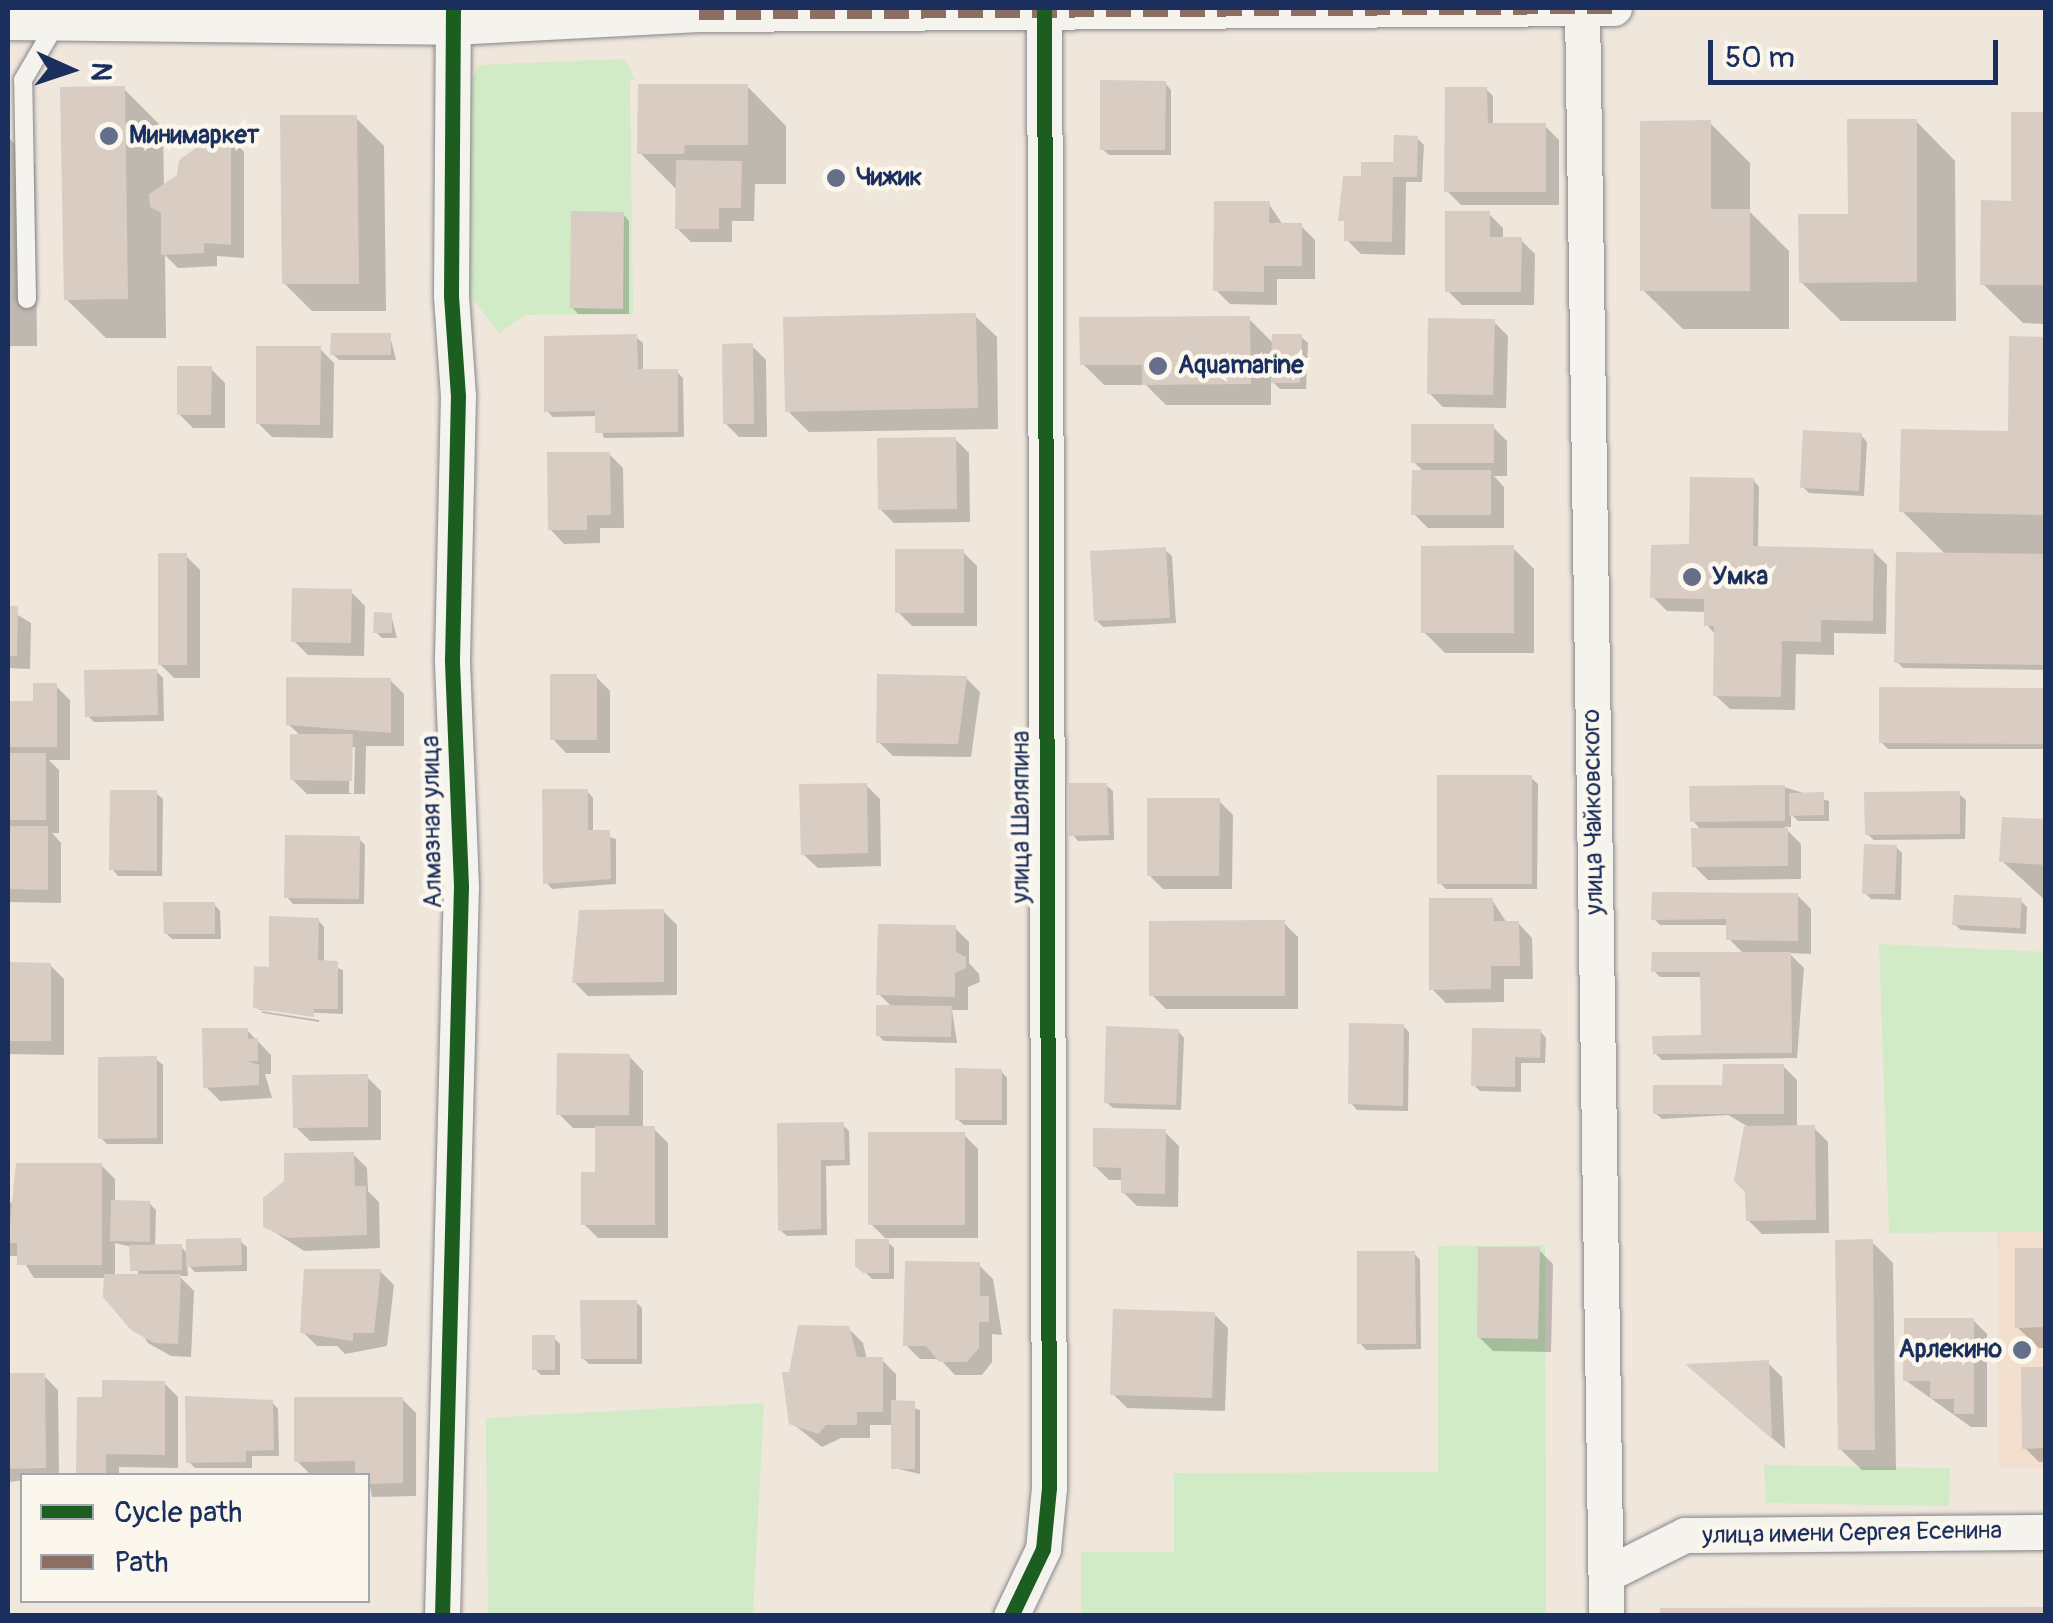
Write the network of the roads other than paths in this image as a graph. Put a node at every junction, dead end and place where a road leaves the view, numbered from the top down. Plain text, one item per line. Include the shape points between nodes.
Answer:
1 (1593, 8) edge
2 (1044, 11) junction
3 (57, 14) edge
4 (453, 17) edge
5 (8, 22) edge
6 (27, 299) dead end
7 (2046, 1532) edge
8 (1607, 1574) junction
9 (442, 1616) edge
10 (1011, 1616) edge
11 (1606, 1616) edge

1 - 2 street
1 - 8 street, улица Чайковского
2 - 4 street
2 - 10 street, улица Шаляпина via 1049,1488 1043,1550
3 - 4 street
3 - 5 street
3 - 6 lane via 23,80
4 - 9 street, Алмазная улица via 450,295 458,396 452,659 461,886
7 - 8 street, улица имени Сергея Есенина via 1685,1536
8 - 11 street, улица Чайковского

